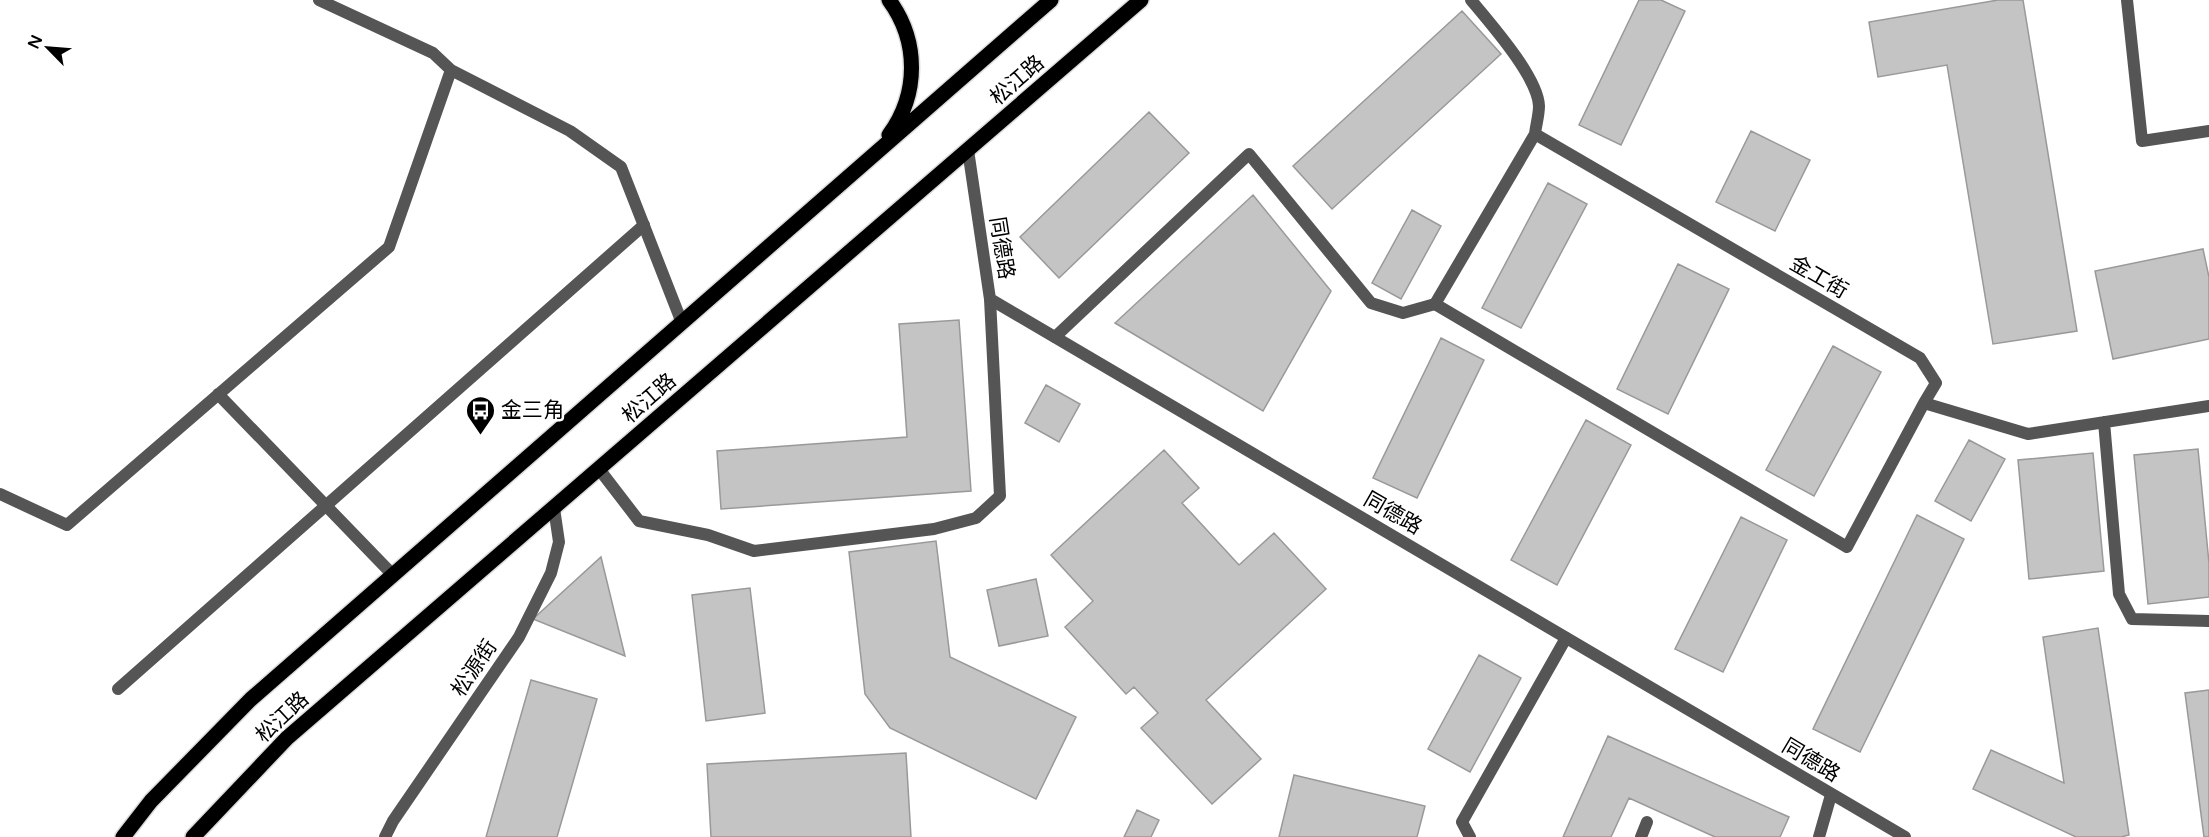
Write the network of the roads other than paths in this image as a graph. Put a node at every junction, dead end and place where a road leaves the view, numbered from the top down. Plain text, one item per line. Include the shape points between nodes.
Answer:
1 (320, 0) edge
2 (889, 0) edge
3 (1051, 0) edge
4 (1142, 0) edge
5 (1471, 0) edge
6 (2127, 0) edge
7 (451, 70) junction
8 (2209, 131) edge
9 (1535, 134) junction
10 (968, 150) junction
11 (877, 152) junction
12 (644, 225) junction
13 (990, 299) junction
14 (1435, 304) junction
15 (682, 323) junction
16 (1055, 337) junction
17 (218, 394) junction
18 (1924, 403) junction
19 (2209, 406) edge
20 (2104, 422) junction
21 (599, 469) junction
22 (0, 494) edge
23 (326, 505) junction
24 (554, 508) junction
25 (393, 575) junction
26 (2209, 621) edge
27 (1566, 638) junction
28 (118, 688) dead end
29 (1831, 795) junction
30 (1647, 822) dead end
31 (123, 837) edge
32 (193, 837) edge
33 (385, 837) edge
34 (1470, 837) edge
35 (1641, 837) edge
36 (1819, 837) edge
37 (1905, 837) edge

1 - 7 street via 433,53
2 - 11 main road via 909,38 911,85 904,109
3 - 11 main road, 松江路
4 - 10 main road, 松江路
5 - 9 street via 1529,77 1539,104
6 - 8 street via 2142,141
7 - 12 street via 570,131 621,167
7 - 17 street via 389,247
9 - 14 street
9 - 18 street, 金工街 via 1920,358 1936,383
10 - 13 street, 同德路
10 - 21 main road, 松江路
11 - 15 main road, 松江路
12 - 15 street
12 - 23 street
13 - 16 street, 同德路
13 - 21 street via 1000,496 976,518 934,528 754,551 708,535 639,521
14 - 16 street via 1403,313 1371,303 1249,154
14 - 18 street via 1847,547
15 - 25 main road, 松江路
16 - 27 street, 同德路
17 - 22 street via 67,525
17 - 23 street
18 - 20 street via 2028,434
19 - 20 street
20 - 26 street via 2119,594 2132,619
21 - 24 main road, 松江路
23 - 25 street
23 - 28 street
24 - 32 main road, 松江路 via 287,738
24 - 33 street, 松源街 via 560,542 551,573 519,637
25 - 31 main road, 松江路 via 251,699 151,801
27 - 29 street, 同德路
27 - 34 street via 1462,822
29 - 36 street
29 - 37 street, 同德路
30 - 35 street

